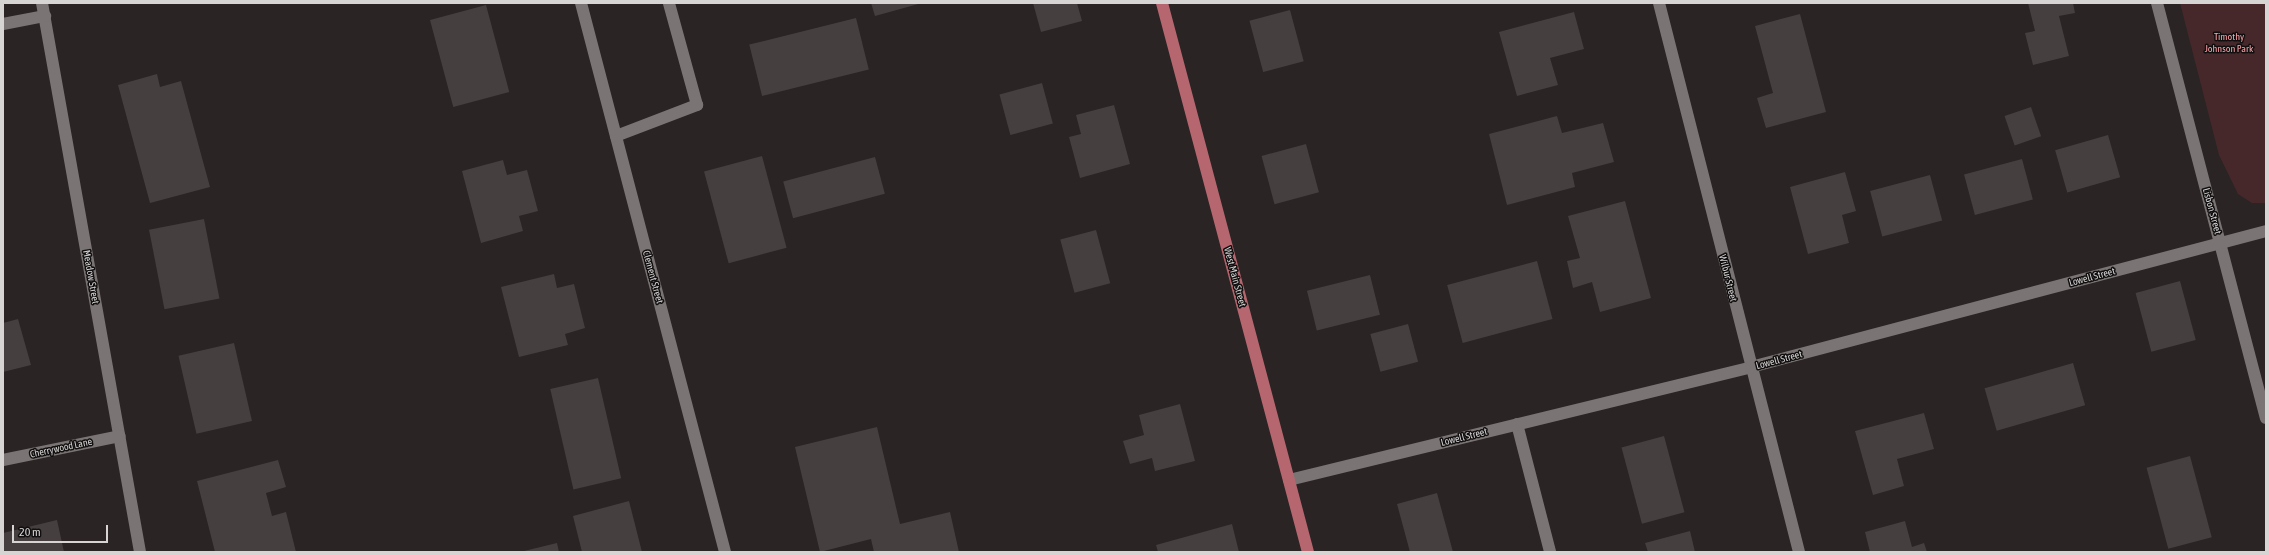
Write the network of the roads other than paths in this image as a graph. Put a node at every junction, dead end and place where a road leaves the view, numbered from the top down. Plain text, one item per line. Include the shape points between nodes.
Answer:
1 (42, 3) edge
2 (581, 3) edge
3 (670, 3) edge
4 (1162, 3) edge
5 (1659, 3) edge
6 (2157, 3) edge
7 (45, 16) junction
8 (3, 24) edge
9 (616, 136) junction
10 (2266, 231) edge
11 (2220, 242) junction
12 (1751, 367) junction
13 (2266, 418) edge
14 (1517, 424) junction
15 (120, 436) junction
16 (3, 460) edge
17 (1289, 480) junction
18 (140, 552) edge
19 (725, 552) edge
20 (1308, 552) edge
21 (1550, 552) edge
22 (1799, 552) edge

1 - 7 street, Meadow Street
2 - 9 street, Clement Street
3 - 9 street via 697,105
4 - 17 main road, West Main Street
5 - 12 street, Wilbur Street
6 - 11 street, Lisbon Street
7 - 8 street
7 - 15 street, Meadow Street
9 - 19 street, Clement Street
10 - 11 street, Lowell Street
11 - 12 street, Lowell Street
11 - 13 street, Lisbon Street
12 - 14 street, Lowell Street
12 - 22 street, Wilbur Street
14 - 17 street, Lowell Street
14 - 21 street
15 - 16 street, Cherrywood Lane
15 - 18 street, Meadow Street
17 - 20 main road, West Main Street

